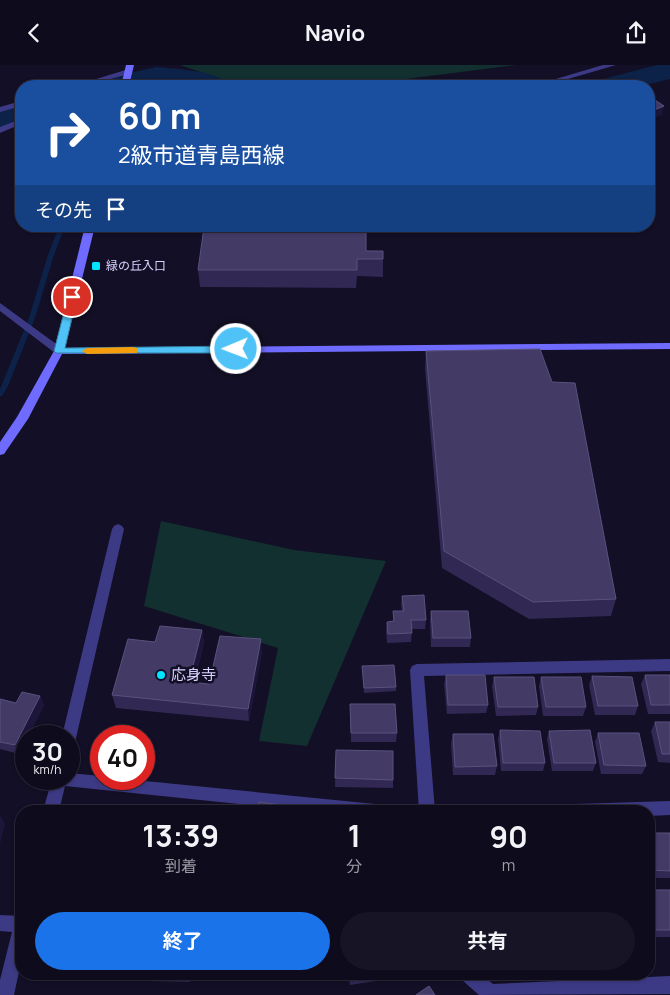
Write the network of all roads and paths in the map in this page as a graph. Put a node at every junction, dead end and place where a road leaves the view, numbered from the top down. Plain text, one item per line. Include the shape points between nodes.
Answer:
1 (612, 65) edge
2 (130, 68) edge
3 (95, 80) edge
4 (558, 80) edge
5 (15, 105) edge
6 (0, 110) edge
7 (15, 124) edge
8 (0, 130) edge
9 (89, 232) edge
10 (0, 306) edge
11 (670, 346) edge
12 (59, 351) junction
13 (0, 451) edge
14 (118, 529) dead end
15 (670, 665) edge
16 (72, 725) edge
17 (80, 781) edge
18 (56, 790) edge
19 (52, 805) edge
20 (316, 805) edge
21 (427, 805) edge
22 (655, 808) edge
23 (670, 808) edge
24 (0, 923) edge
25 (15, 924) edge
26 (15, 951) edge
27 (475, 980) edge
28 (670, 985) edge
29 (491, 994) edge
30 (5, 995) edge

1 - 4 street
2 - 3 street
5 - 6 street
7 - 8 street
9 - 12 street
10 - 12 street
11 - 12 street
12 - 13 street via 22,419
14 - 16 street
15 - 21 street via 417,670
17 - 20 street
18 - 19 street
22 - 23 street
24 - 25 street
26 - 30 street
27 - 29 street
28 - 29 street

